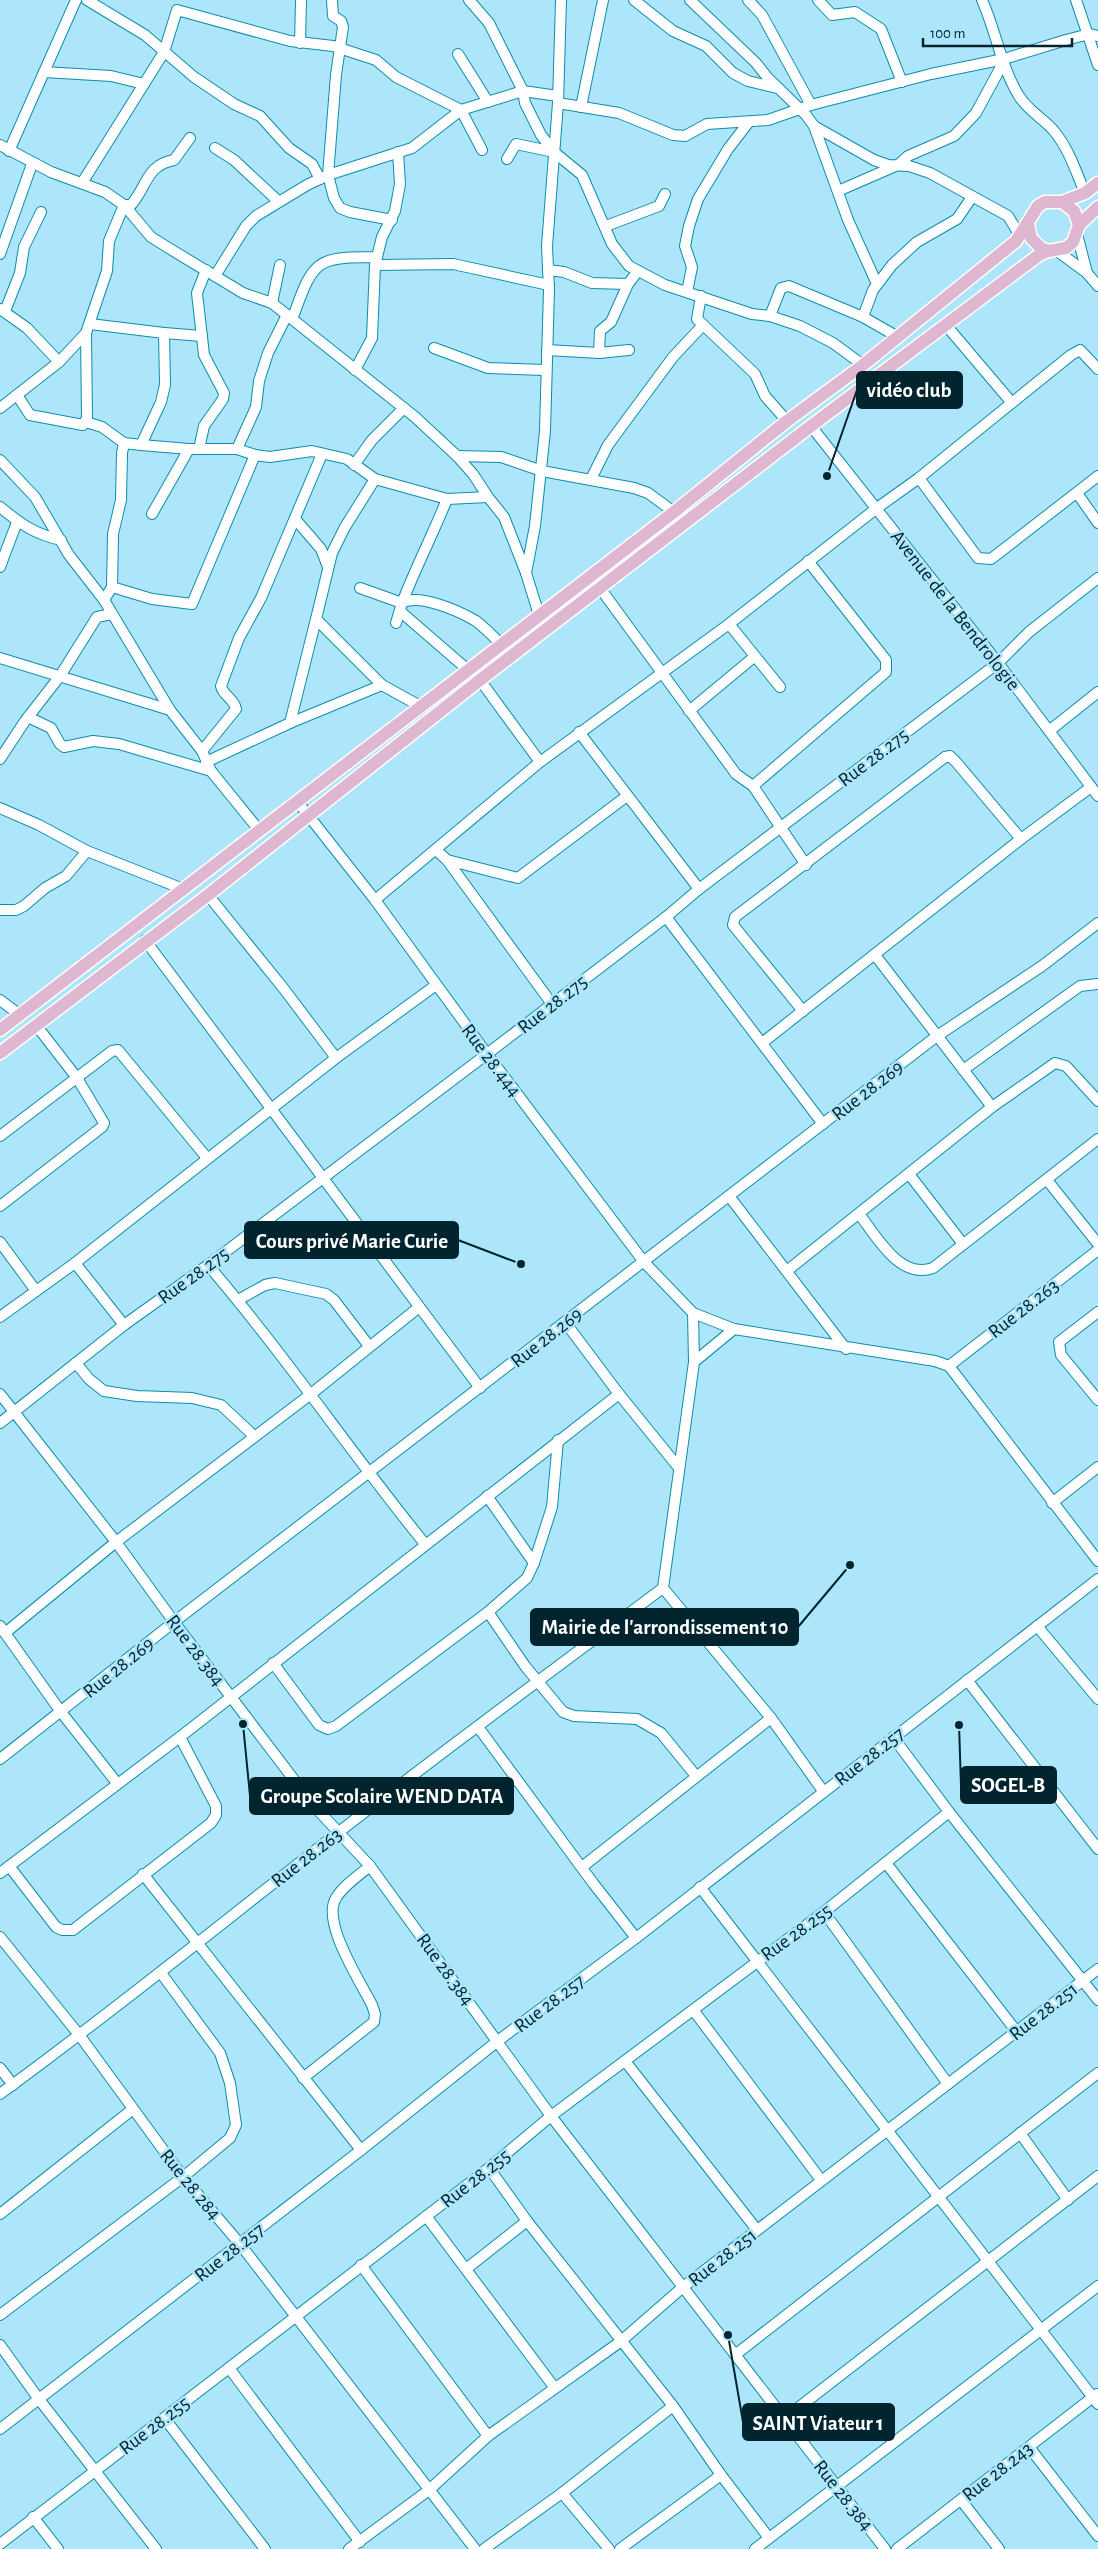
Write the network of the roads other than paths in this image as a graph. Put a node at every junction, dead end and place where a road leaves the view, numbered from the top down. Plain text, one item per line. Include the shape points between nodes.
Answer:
1 (76, 0) edge
2 (87, 0) edge
3 (301, 0) edge
4 (332, 0) edge
5 (470, 0) edge
6 (562, 0) edge
7 (603, 0) edge
8 (634, 0) edge
9 (690, 0) edge
10 (748, 0) edge
11 (818, 0) edge
12 (982, 0) edge
13 (1076, 0) edge
14 (177, 5) edge
15 (1094, 35) edge
16 (300, 42) junction
17 (339, 48) junction
18 (164, 52) junction
19 (458, 54) dead end
20 (1004, 61) junction
21 (1098, 65) edge
22 (44, 72) junction
23 (902, 82) junction
24 (144, 84) junction
25 (778, 88) junction
26 (523, 91) junction
27 (558, 100) junction
28 (488, 102) junction
29 (811, 105) junction
30 (581, 107) junction
31 (461, 110) junction
32 (798, 110) junction
33 (748, 123) junction
34 (814, 126) junction
35 (190, 138) dead end
36 (4, 148) edge
37 (215, 148) dead end
38 (482, 150) dead end
39 (398, 152) junction
40 (554, 152) junction
41 (507, 159) dead end
42 (32, 164) junction
43 (898, 165) junction
44 (324, 177) junction
45 (82, 183) junction
46 (1098, 183) edge
47 (838, 191) junction
48 (1085, 193) junction
49 (665, 194) dead end
50 (972, 197) junction
51 (278, 201) junction
52 (1062, 202) junction
53 (124, 205) junction
54 (1098, 207) edge
55 (41, 212) dead end
56 (392, 220) junction
57 (1028, 224) junction
58 (606, 226) junction
59 (1078, 230) junction
60 (1020, 236) junction
61 (1053, 251) junction
62 (0, 254) edge
63 (376, 261) junction
64 (280, 264) dead end
65 (548, 270) junction
66 (638, 271) junction
67 (210, 273) junction
68 (1087, 273) junction
69 (628, 284) junction
70 (877, 284) junction
71 (549, 285) junction
72 (1098, 286) edge
73 (688, 292) junction
74 (701, 296) junction
75 (272, 303) junction
76 (3, 310) edge
77 (770, 316) junction
78 (289, 317) junction
79 (863, 317) junction
80 (945, 324) junction
81 (703, 325) junction
82 (88, 328) junction
83 (164, 333) junction
84 (202, 336) junction
85 (898, 336) junction
86 (434, 348) dead end
87 (547, 350) junction
88 (629, 350) dead end
89 (599, 353) junction
90 (59, 362) junction
91 (863, 365) junction
92 (1098, 369) edge
93 (355, 370) junction
94 (545, 370) junction
95 (17, 395) junction
96 (1012, 403) junction
97 (0, 408) edge
98 (404, 408) junction
99 (787, 421) junction
100 (86, 422) junction
101 (811, 426) junction
102 (124, 443) junction
103 (142, 445) junction
104 (194, 449) junction
105 (237, 449) junction
106 (322, 454) junction
107 (255, 455) junction
108 (457, 456) junction
109 (0, 460) edge
110 (354, 465) junction
111 (542, 471) junction
112 (1098, 476) edge
113 (919, 478) junction
114 (376, 479) junction
115 (591, 479) junction
116 (1076, 493) junction
117 (488, 497) junction
118 (447, 499) junction
119 (0, 507) edge
120 (877, 508) junction
121 (674, 512) junction
122 (152, 514) dead end
123 (296, 520) junction
124 (18, 522) junction
125 (1098, 523) edge
126 (61, 540) junction
127 (808, 561) junction
128 (328, 566) junction
129 (0, 567) edge
130 (526, 573) junction
131 (1098, 578) edge
132 (112, 587) junction
133 (360, 588) dead end
134 (600, 588) junction
135 (104, 600) junction
136 (402, 607) junction
137 (112, 614) junction
138 (539, 615) junction
139 (316, 619) junction
140 (396, 623) dead end
141 (729, 624) junction
142 (502, 644) junction
143 (754, 656) junction
144 (0, 658) edge
145 (998, 663) junction
146 (468, 670) junction
147 (662, 673) junction
148 (60, 676) junction
149 (480, 680) junction
150 (382, 684) junction
151 (780, 687) dead end
152 (1098, 692) edge
153 (420, 706) junction
154 (170, 710) junction
155 (689, 711) junction
156 (28, 717) junction
157 (290, 723) junction
158 (1049, 731) junction
159 (579, 732) junction
160 (202, 751) junction
161 (0, 759) edge
162 (540, 762) junction
163 (209, 767) junction
164 (753, 786) junction
165 (1091, 787) junction
166 (627, 796) junction
167 (1098, 796) edge
168 (297, 800) junction
169 (0, 808) edge
170 (309, 815) junction
171 (782, 826) junction
172 (259, 830) junction
173 (1021, 839) junction
174 (436, 850) junction
175 (87, 851) junction
176 (447, 860) junction
177 (806, 865) junction
178 (183, 889) junction
179 (699, 889) junction
180 (208, 895) junction
181 (375, 900) junction
182 (0, 910) edge
183 (666, 917) junction
184 (1098, 923) edge
185 (145, 940) junction
186 (875, 955) junction
187 (1098, 984) edge
188 (436, 986) junction
189 (0, 1000) edge
190 (552, 1004) junction
191 (803, 1012) junction
192 (20, 1015) junction
193 (36, 1025) junction
194 (0, 1030) edge
195 (937, 1036) junction
196 (762, 1043) junction
197 (0, 1052) edge
198 (487, 1054) junction
199 (336, 1058) junction
200 (963, 1070) junction
201 (77, 1078) junction
202 (1098, 1101) edge
203 (992, 1107) junction
204 (274, 1110) junction
205 (823, 1124) junction
206 (0, 1136) edge
207 (1098, 1139) edge
208 (207, 1158) junction
209 (908, 1174) junction
210 (322, 1179) junction
211 (1047, 1180) junction
212 (729, 1196) junction
213 (0, 1206) edge
214 (859, 1214) junction
215 (0, 1242) edge
216 (963, 1244) junction
217 (1098, 1244) edge
218 (1098, 1250) edge
219 (644, 1262) junction
220 (75, 1263) junction
221 (208, 1265) junction
222 (788, 1270) junction
223 (36, 1291) junction
224 (238, 1300) junction
225 (418, 1308) junction
226 (1098, 1312) edge
227 (693, 1313) junction
228 (0, 1317) edge
229 (565, 1322) junction
230 (124, 1325) junction
231 (734, 1329) junction
232 (368, 1346) junction
233 (846, 1349) junction
234 (694, 1362) junction
235 (76, 1363) junction
236 (949, 1366) junction
237 (480, 1388) junction
238 (0, 1394) edge
239 (311, 1394) junction
240 (619, 1394) junction
241 (1098, 1400) edge
242 (14, 1412) junction
243 (0, 1423) edge
244 (254, 1436) junction
245 (558, 1440) junction
246 (1098, 1467) edge
247 (679, 1468) junction
248 (368, 1475) junction
249 (487, 1496) junction
250 (1052, 1503) junction
251 (116, 1542) junction
252 (425, 1544) junction
253 (1098, 1561) edge
254 (534, 1563) junction
255 (1098, 1579) edge
256 (663, 1588) junction
257 (488, 1612) junction
258 (174, 1622) junction
259 (1037, 1626) junction
260 (3, 1629) edge
261 (273, 1663) junction
262 (967, 1680) junction
263 (538, 1681) junction
264 (232, 1697) junction
265 (1098, 1698) edge
266 (61, 1712) junction
267 (771, 1718) junction
268 (478, 1727) junction
269 (180, 1737) junction
270 (893, 1737) junction
271 (0, 1759) edge
272 (696, 1776) junction
273 (117, 1782) junction
274 (823, 1791) junction
275 (949, 1812) junction
276 (338, 1833) junction
277 (1098, 1849) edge
278 (886, 1863) junction
279 (9, 1866) junction
280 (370, 1866) junction
281 (582, 1868) junction
282 (0, 1873) edge
283 (143, 1874) junction
284 (700, 1887) junction
285 (824, 1912) junction
286 (0, 1936) edge
287 (636, 1938) junction
288 (197, 1943) junction
289 (757, 1961) junction
290 (1098, 1969) edge
291 (161, 1974) junction
292 (1083, 1980) junction
293 (1098, 2000) edge
294 (694, 2011) junction
295 (1017, 2032) junction
296 (80, 2036) junction
297 (499, 2040) junction
298 (626, 2061) junction
299 (0, 2068) edge
300 (1098, 2073) edge
301 (303, 2078) junction
302 (948, 2084) junction
303 (13, 2085) junction
304 (0, 2094) edge
305 (133, 2109) junction
306 (552, 2116) junction
307 (888, 2130) junction
308 (1020, 2133) junction
309 (361, 2150) junction
310 (489, 2168) junction
311 (183, 2176) junction
312 (1098, 2176) edge
313 (821, 2180) junction
314 (939, 2197) junction
315 (1068, 2200) junction
316 (0, 2214) edge
317 (426, 2216) junction
318 (527, 2221) junction
319 (757, 2230) junction
320 (240, 2244) junction
321 (988, 2261) junction
322 (361, 2265) junction
323 (466, 2269) junction
324 (1098, 2286) edge
325 (683, 2287) junction
326 (0, 2315) edge
327 (295, 2316) junction
328 (1040, 2329) junction
329 (620, 2342) junction
330 (0, 2345) edge
331 (735, 2355) junction
332 (229, 2368) junction
333 (554, 2387) junction
334 (38, 2398) junction
335 (1096, 2399) edge
336 (672, 2406) junction
337 (785, 2418) junction
338 (165, 2419) junction
339 (0, 2429) edge
340 (488, 2436) junction
341 (1029, 2446) junction
342 (94, 2470) junction
343 (720, 2475) junction
344 (835, 2486) junction
345 (429, 2490) junction
346 (562, 2493) junction
347 (961, 2500) junction
348 (33, 2517) junction
349 (1098, 2536) edge
350 (769, 2538) junction
351 (360, 2542) junction
352 (0, 2544) edge
353 (58, 2549) edge
354 (156, 2549) edge
355 (265, 2549) edge
356 (349, 2549) edge
357 (475, 2549) edge
358 (484, 2549) edge
359 (609, 2549) edge
360 (620, 2549) edge
361 (755, 2549) edge
362 (885, 2549) edge
363 (896, 2549) edge
364 (999, 2549) edge

1 - 22 street
2 - 18 street via 145,35
3 - 16 street
4 - 17 street via 333,16 343,23
5 - 26 street via 489,23
6 - 27 street
7 - 30 street
8 - 25 street via 673,31 706,46 733,73 748,81
9 - 25 street
10 - 29 street via 762,15
11 - 23 street via 832,15 856,12 881,29
12 - 20 street
13 - 15 street
14 - 16 street
14 - 18 street
15 - 20 street
15 - 21 street
16 - 17 street
17 - 31 street via 376,60 396,77
17 - 44 street
18 - 24 street
18 - 44 street via 234,104 260,116 289,148
19 - 28 street
20 - 23 street
20 - 43 street via 976,113 964,127 947,141 908,156
20 - 48 street via 1024,102 1048,123 1064,145
22 - 24 street via 111,76
22 - 36 street
23 - 29 street
24 - 45 street
25 - 32 street
26 - 27 street
26 - 28 street
26 - 40 street via 525,104
27 - 30 street
27 - 40 street
28 - 31 street
29 - 32 street
30 - 33 street via 619,113 678,136 685,136 707,124
31 - 38 street
31 - 39 street via 420,144
32 - 33 street
32 - 34 street
33 - 73 street via 698,199 685,246 692,267
34 - 43 street via 874,160
34 - 47 street
35 - 53 street via 174,160 153,170 131,205
36 - 42 street
37 - 51 street via 234,160
39 - 44 street
39 - 56 street via 400,184
40 - 41 street via 516,144
40 - 58 street via 582,174
40 - 65 street
42 - 45 street
42 - 62 street
43 - 47 street
43 - 50 street via 930,173
44 - 51 street
44 - 56 street via 340,208
45 - 53 street via 105,192
46 - 48 main road
47 - 70 street
48 - 52 main road
49 - 58 street via 659,206
50 - 60 street via 1008,216
50 - 70 street via 957,218 917,242
51 - 67 street via 246,226
52 - 57 main road via 1045,202 1038,206
52 - 59 main road via 1074,211
53 - 67 street via 151,237
53 - 82 street via 109,241 107,271
54 - 59 main road
55 - 76 street via 24,247 20,273
56 - 63 street via 382,237
57 - 60 main road
57 - 61 main road via 1031,238 1041,248
58 - 66 street via 621,258
59 - 61 main road via 1066,248
59 - 68 street
60 - 85 main road
61 - 68 street
61 - 80 main road via 1039,255
63 - 71 street via 453,264
63 - 78 street via 331,260 319,266
63 - 93 street via 372,338
64 - 75 street
65 - 69 street via 564,272 592,283
65 - 71 street
66 - 69 street
66 - 73 street
67 - 75 street via 243,293
67 - 84 street via 197,293
68 - 72 street
69 - 89 street via 611,322 600,331
70 - 79 street
71 - 87 street
73 - 74 street
74 - 77 street via 752,314
74 - 81 street via 696,317
75 - 78 street
76 - 90 street via 27,328
77 - 79 street via 781,288 789,286
77 - 91 street via 834,343
78 - 93 street
78 - 105 street via 268,353 259,381 256,407
79 - 85 street
80 - 96 street
80 - 101 main road
81 - 99 street via 755,374 765,396
81 - 115 street via 673,357 608,445
82 - 83 street
82 - 90 street
82 - 100 street
83 - 84 street
83 - 103 street via 166,385
84 - 104 street via 204,355 224,393
85 - 91 main road
86 - 94 street via 488,368
87 - 89 street
87 - 94 street
88 - 89 street
90 - 95 street
91 - 99 main road
92 - 96 street via 1080,350
93 - 98 street
94 - 111 street
95 - 97 street
95 - 100 street via 30,415 83,425
96 - 113 street
98 - 108 street
98 - 110 street via 372,440
99 - 121 main road
100 - 102 street via 102,427
101 - 120 street, Avenue de la Bendrologie
101 - 134 main road
102 - 103 street
102 - 132 street via 121,500 113,534
103 - 104 street
104 - 105 street
104 - 122 street
105 - 107 street
106 - 107 street via 305,450 270,457
106 - 110 street via 348,460
106 - 123 street
107 - 132 street via 192,604 152,599
108 - 111 street via 501,457
108 - 117 street
109 - 126 street via 35,497
110 - 114 street
111 - 115 street
111 - 130 street
112 - 116 street
113 - 116 street via 978,558 985,560 991,559
113 - 120 street
114 - 118 street
114 - 128 street via 345,528
115 - 121 street via 648,493
116 - 125 street
117 - 118 street
117 - 130 street via 504,517
118 - 136 street
119 - 124 street
120 - 127 street
120 - 145 street, Avenue de la Bendrologie
121 - 138 main road
123 - 128 street via 321,549
123 - 160 street via 239,638 221,686 236,709
124 - 126 street via 40,535
124 - 129 street
126 - 135 street
127 - 141 street
127 - 164 street via 888,666 886,672
128 - 139 street
130 - 138 street
131 - 145 street, Rue 28.275 via 1029,632
132 - 135 street
133 - 136 street
134 - 147 street
134 - 149 main road
135 - 137 street
136 - 140 street
136 - 142 street via 409,598 436,603 476,622
136 - 146 street
137 - 148 street via 97,617
137 - 154 street
138 - 142 main road
139 - 150 street
139 - 157 street
141 - 143 street
141 - 147 street
142 - 146 main road
143 - 151 street
143 - 155 street
144 - 148 street
145 - 158 street, Avenue de la Bendrologie
145 - 171 street, Rue 28.275
146 - 153 main road
147 - 155 street
147 - 159 street
148 - 154 street
148 - 156 street
149 - 162 street
149 - 170 main road
150 - 153 street
150 - 157 street
152 - 158 street
153 - 168 main road
154 - 160 street
155 - 164 street via 736,774
156 - 161 street
156 - 163 street via 51,728 64,747 93,741 119,744
157 - 163 street
158 - 165 street, Avenue de la Bendrologie
159 - 162 street
159 - 166 street
160 - 163 street
162 - 174 street
163 - 172 street
164 - 171 street
165 - 167 street, Avenue de la Bendrologie
165 - 173 street
166 - 176 street via 518,878
166 - 179 street
168 - 170 street, Rue 28.444
168 - 172 main road
169 - 175 street
170 - 180 main road
170 - 181 street, Rue 28.444
171 - 177 street
171 - 179 street, Rue 28.275
172 - 178 main road
173 - 177 street via 950,756
173 - 186 street
174 - 176 street
174 - 181 street
175 - 178 street
175 - 182 street via 66,876 24,906 16,910
176 - 190 street
177 - 191 street via 736,917 733,925
178 - 192 main road
179 - 183 street, Rue 28.275
180 - 185 main road
180 - 199 street
181 - 188 street, Rue 28.444
183 - 190 street, Rue 28.275
183 - 196 street
184 - 195 street, Rue 28.269 via 1042,966
185 - 193 main road
185 - 204 street
186 - 191 street
186 - 195 street
187 - 200 street via 1080,986
188 - 198 street, Rue 28.444
188 - 199 street
189 - 192 street
190 - 198 street, Rue 28.275
191 - 196 street
192 - 194 main road
193 - 197 main road
193 - 201 street
195 - 200 street
195 - 205 street, Rue 28.269
196 - 205 street
198 - 210 street, Rue 28.275
198 - 219 street, Rue 28.444
199 - 204 street
200 - 203 street
201 - 206 street
201 - 208 street via 112,1051 118,1050
201 - 213 street via 103,1119 102,1127
202 - 203 street via 1060,1063 1055,1063
203 - 209 street
204 - 208 street
204 - 210 street
205 - 212 street, Rue 28.269
207 - 211 street
208 - 220 street
209 - 214 street
209 - 216 street
210 - 221 street, Rue 28.275
210 - 225 street
211 - 216 street
211 - 217 street
212 - 219 street, Rue 28.269
212 - 222 street
214 - 216 street via 896,1262 918,1269 932,1268
214 - 222 street
215 - 223 street
218 - 236 street, Rue 28.263
219 - 227 street, Rue 28.444
219 - 229 street, Rue 28.269
220 - 223 street
220 - 230 street
221 - 224 street
221 - 230 street, Rue 28.275
222 - 233 street
223 - 228 street
224 - 232 street via 265,1284 275,1283 326,1294
224 - 239 street
225 - 232 street
225 - 237 street
226 - 241 street via 1059,1342 1058,1349
227 - 231 street
227 - 234 street
229 - 237 street, Rue 28.269
229 - 240 street
230 - 235 street, Rue 28.275
231 - 233 street
231 - 234 street
232 - 239 street
233 - 236 street via 935,1361
234 - 247 street
235 - 242 street, Rue 28.275
235 - 244 street via 89,1380 104,1391 192,1398 221,1405
236 - 250 street
237 - 248 street, Rue 28.269
238 - 242 street, Rue 28.384
239 - 244 street
239 - 248 street
240 - 245 street
240 - 247 street
242 - 243 street, Rue 28.275
242 - 251 street, Rue 28.384
244 - 251 street
245 - 249 street
245 - 254 street via 552,1507
246 - 250 street
247 - 256 street
248 - 252 street
248 - 258 street, Rue 28.269
249 - 252 street
249 - 254 street
250 - 253 street
251 - 258 street, Rue 28.384
251 - 260 street
252 - 261 street
254 - 257 street via 526,1578
255 - 259 street, Rue 28.257
256 - 263 street, Rue 28.263
256 - 267 street
257 - 261 street via 336,1726 328,1728 319,1725
257 - 263 street
258 - 264 street, Rue 28.384
258 - 266 street, Rue 28.269
259 - 262 street, Rue 28.257
259 - 265 street
260 - 266 street
261 - 264 street
262 - 270 street, Rue 28.257
262 - 277 street
263 - 268 street, Rue 28.263
263 - 272 street via 563,1712 574,1716 637,1720 651,1726 661,1733
264 - 269 street
264 - 276 street, Rue 28.384
266 - 271 street, Rue 28.269
266 - 273 street
267 - 272 street
267 - 274 street
268 - 276 street, Rue 28.263
268 - 281 street
269 - 273 street
269 - 283 street via 216,1806 216,1815 211,1823
270 - 274 street, Rue 28.257
270 - 275 street
272 - 281 street
273 - 279 street
274 - 284 street, Rue 28.257
275 - 278 street, Rue 28.255
275 - 292 street
276 - 280 street, Rue 28.384
276 - 288 street, Rue 28.263
278 - 285 street, Rue 28.255
278 - 295 street
279 - 282 street
279 - 283 street via 56,1927 68,1931
280 - 297 street, Rue 28.384
280 - 301 street via 336,1896 331,1907 333,1927 372,2005 374,2022
281 - 287 street
283 - 288 street
284 - 287 street, Rue 28.257
284 - 289 street
285 - 289 street, Rue 28.255
285 - 302 street
286 - 296 street, Rue 28.284
287 - 297 street, Rue 28.257
288 - 291 street, Rue 28.263
288 - 301 street
289 - 294 street, Rue 28.255
289 - 307 street
290 - 292 street, Rue 28.251
291 - 296 street, Rue 28.263
291 - 311 street via 220,2053 236,2113 236,2125 230,2138
292 - 293 street
292 - 295 street, Rue 28.251
294 - 298 street, Rue 28.255
294 - 313 street
295 - 302 street, Rue 28.251
296 - 303 street, Rue 28.263
296 - 305 street, Rue 28.284
297 - 306 street, Rue 28.384
297 - 309 street, Rue 28.257
298 - 306 street, Rue 28.255
298 - 319 street
299 - 303 street
300 - 308 street
301 - 309 street
302 - 307 street, Rue 28.251
303 - 304 street, Rue 28.263
305 - 311 street, Rue 28.284
305 - 316 street
306 - 310 street, Rue 28.255
306 - 325 street, Rue 28.384
307 - 313 street, Rue 28.251
307 - 314 street
308 - 314 street
308 - 315 street
309 - 320 street, Rue 28.257
310 - 317 street, Rue 28.255
310 - 318 street
311 - 320 street, Rue 28.284
311 - 326 street
312 - 315 street
313 - 319 street, Rue 28.251
314 - 321 street
314 - 331 street
315 - 321 street
317 - 322 street, Rue 28.255
317 - 323 street
318 - 323 street
318 - 329 street
319 - 325 street, Rue 28.251
320 - 327 street, Rue 28.284
320 - 334 street, Rue 28.257
321 - 328 street
321 - 337 street
322 - 327 street, Rue 28.255
322 - 340 street
323 - 333 street
324 - 328 street
325 - 329 street, Rue 28.251
325 - 331 street, Rue 28.384
327 - 332 street, Rue 28.255
327 - 345 street, Rue 28.284
328 - 335 street
328 - 344 street
329 - 333 street, Rue 28.251
329 - 336 street
330 - 334 street
331 - 337 street, Rue 28.384
332 - 338 street, Rue 28.255
332 - 351 street
333 - 340 street, Rue 28.251
334 - 339 street, Rue 28.257
334 - 342 street
335 - 341 street, Rue 28.243
336 - 343 street
336 - 346 street
337 - 344 street, Rue 28.384
338 - 342 street, Rue 28.255
338 - 355 street
340 - 345 street, Rue 28.251
341 - 347 street, Rue 28.243
341 - 349 street
342 - 348 street, Rue 28.255
342 - 354 street
343 - 350 street
343 - 360 street
344 - 350 street
344 - 362 street, Rue 28.384
345 - 351 street, Rue 28.251
345 - 357 street, Rue 28.284
346 - 358 street
346 - 359 street
347 - 363 street, Rue 28.243
347 - 364 street
348 - 352 street, Rue 28.255
348 - 353 street
350 - 361 street
351 - 356 street, Rue 28.251

